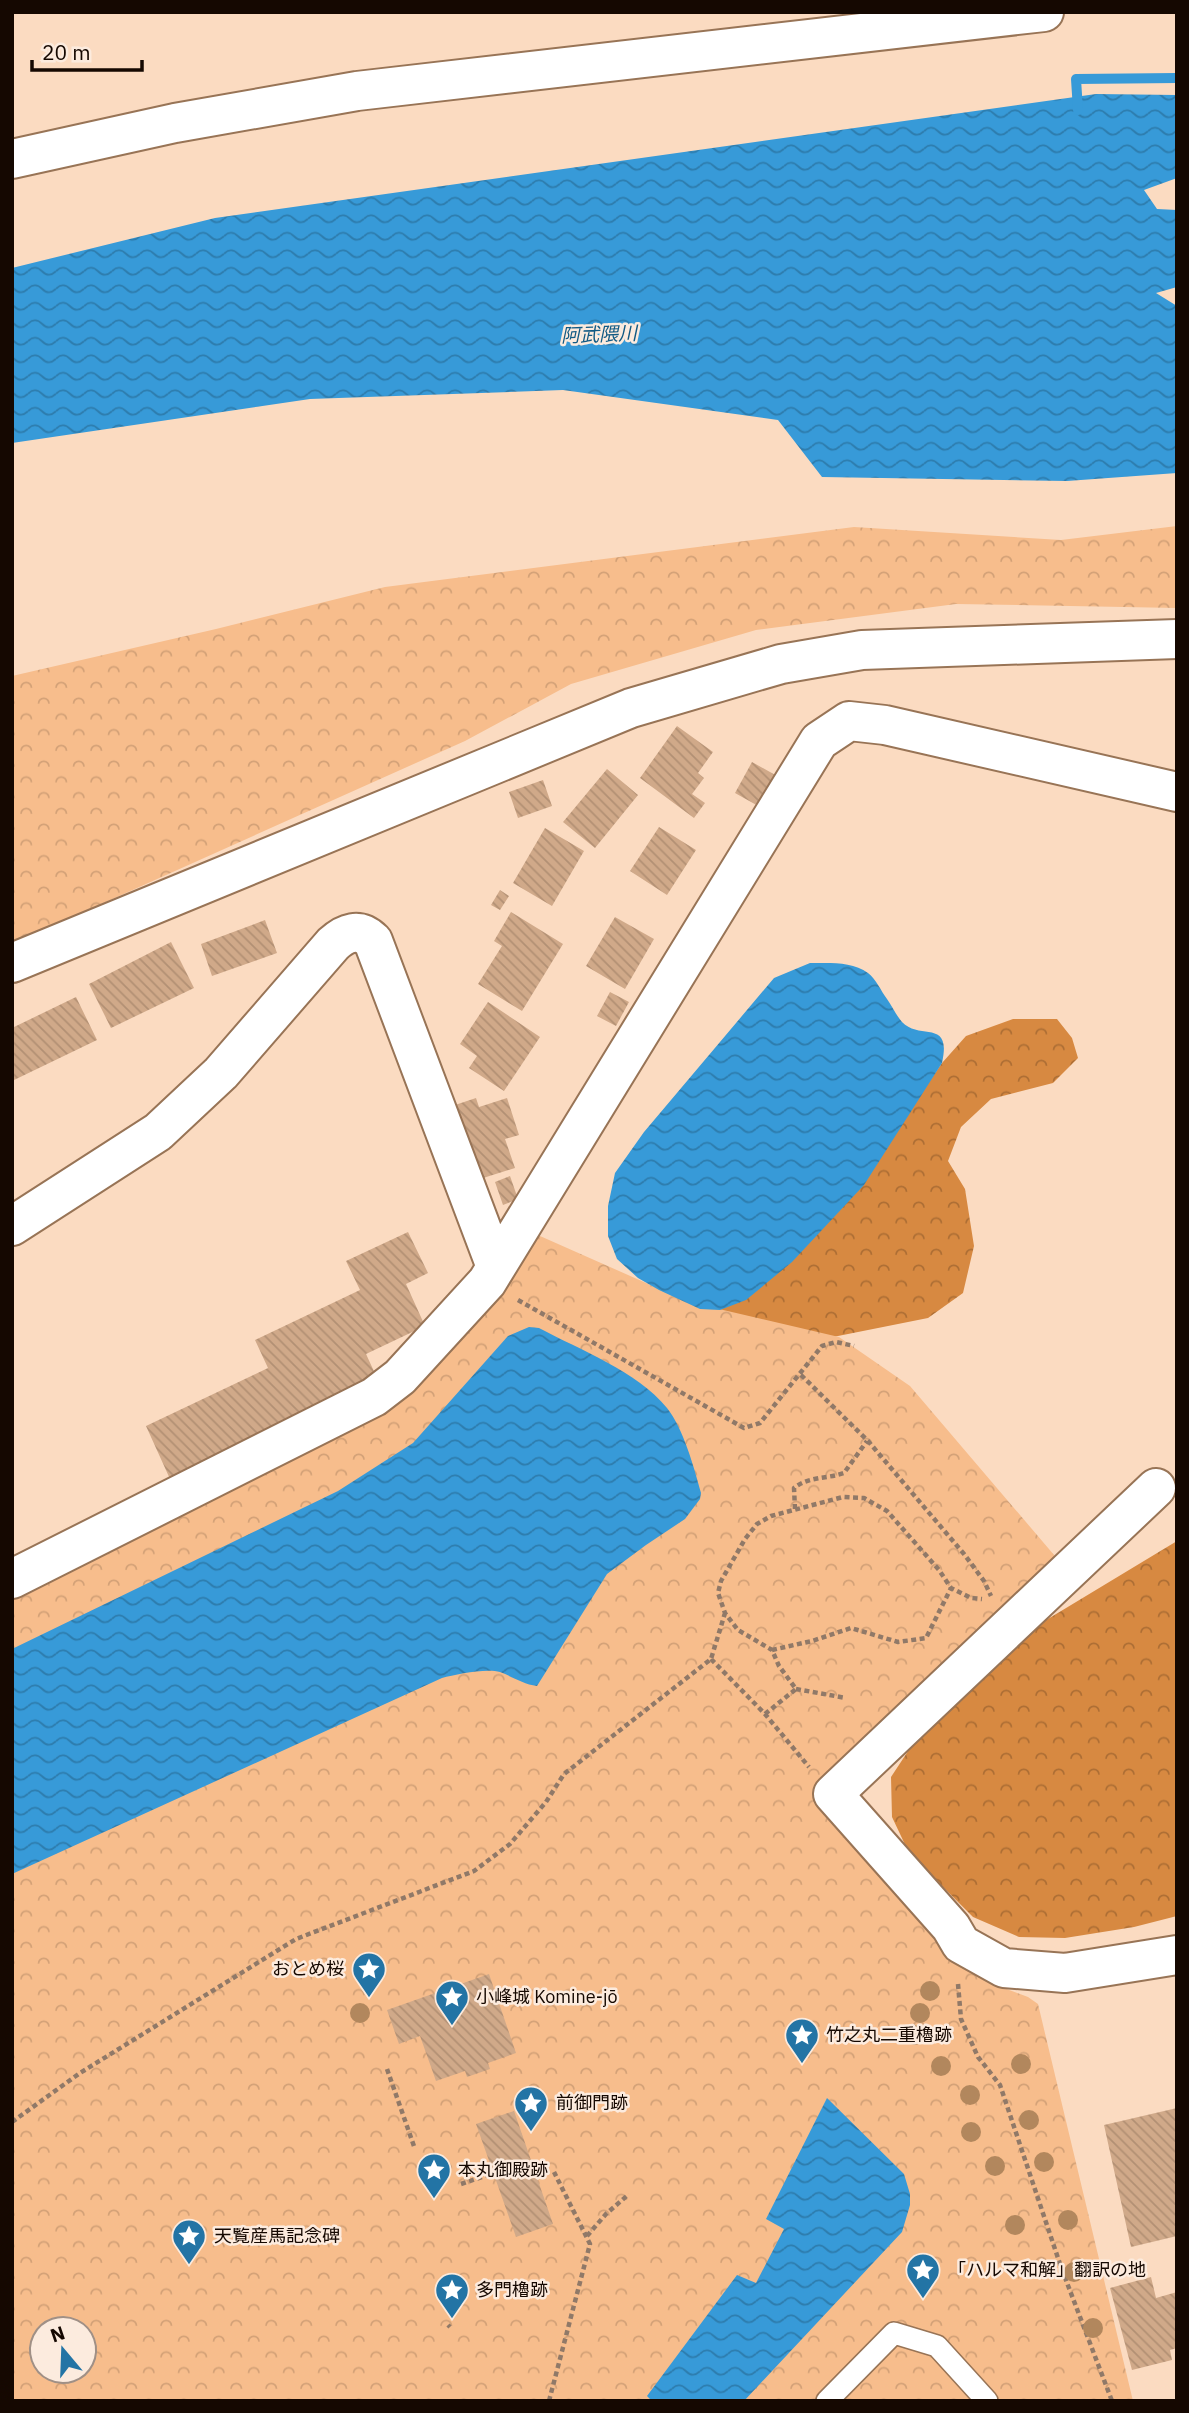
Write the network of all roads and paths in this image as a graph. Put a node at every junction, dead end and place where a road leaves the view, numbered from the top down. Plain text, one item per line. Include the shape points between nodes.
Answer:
1 (1044, 12) edge
2 (12, 159) edge
3 (1177, 639) edge
4 (1177, 792) edge
5 (12, 963) edge
6 (12, 1226) edge
7 (492, 1275) junction
8 (854, 1346) dead end
9 (801, 1375) junction
10 (868, 1441) junction
11 (1156, 1488) dead end
12 (795, 1509) junction
13 (14, 1573) edge
14 (951, 1588) junction
15 (725, 1613) junction
16 (772, 1650) junction
17 (711, 1659) junction
18 (796, 1689) junction
19 (846, 1698) dead end
20 (765, 1714) junction
21 (832, 1794) junction
22 (961, 1944) junction
23 (1177, 1955) edge
24 (387, 2069) dead end
25 (12, 2122) edge
26 (415, 2149) dead end
27 (554, 2172) dead end
28 (494, 2173) dead end
29 (461, 2184) dead end
30 (629, 2194) dead end
31 (587, 2236) junction
32 (549, 2401) edge
33 (827, 2401) edge
34 (987, 2401) edge
35 (1112, 2401) edge

1 - 2 street via 357,91 175,123
3 - 5 street via 862,650 781,664 631,708
4 - 7 street via 885,725 849,721 819,741
6 - 7 street via 158,1132 221,1073 332,944 343,934 357,932 373,941
7 - 9 path via 744,1428 760,1423
7 - 13 street via 400,1377 374,1397
8 - 9 path via 836,1342 822,1346
9 - 10 path
10 - 12 path via 844,1472 812,1478 794,1488
10 - 14 path via 971,1563 993,1600 971,1598
11 - 21 street
12 - 14 path via 843,1497 877,1503
12 - 15 path via 757,1524 745,1539 721,1580 718,1592
14 - 16 path via 926,1638 898,1642 851,1628
15 - 16 path via 738,1630
15 - 17 path
16 - 18 path
17 - 20 path
17 - 25 path via 564,1774 510,1844 474,1871 296,1939 80,2073
18 - 19 path
18 - 20 path
20 - 21 path
21 - 22 street via 951,1927
22 - 23 street via 1004,1968 1065,1973
22 - 35 path via 961,2018 978,2057 1000,2085
24 - 26 path
27 - 31 path
28 - 29 path
30 - 31 path
31 - 32 path via 590,2244
33 - 34 lane via 894,2333 937,2346

